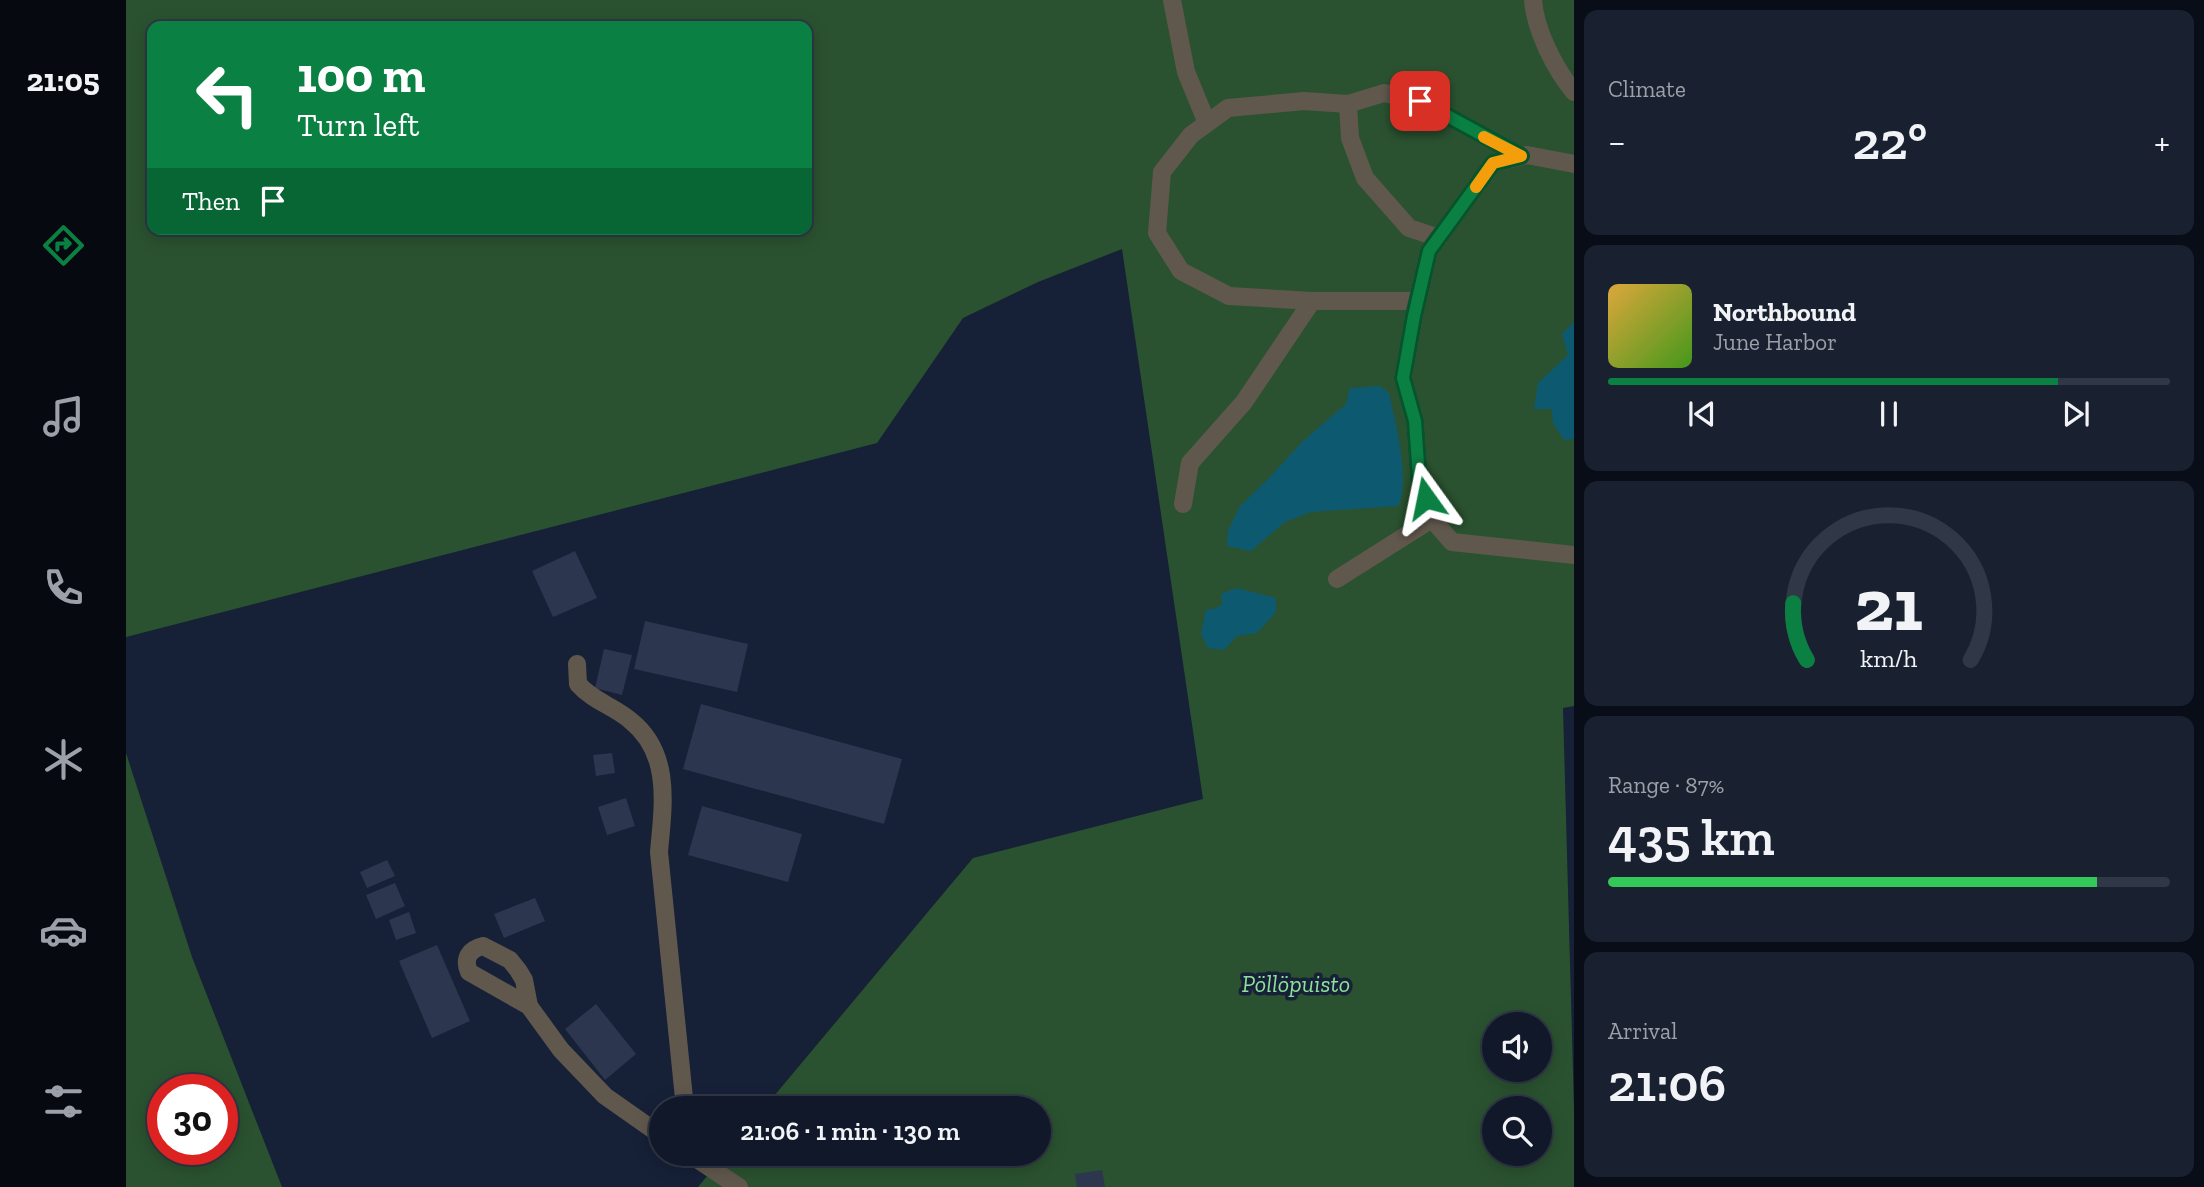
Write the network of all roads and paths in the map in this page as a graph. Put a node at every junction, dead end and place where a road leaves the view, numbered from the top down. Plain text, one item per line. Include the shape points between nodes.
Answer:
1 (1172, 0) edge
2 (1533, 0) edge
3 (1574, 92) edge
4 (1348, 104) junction
5 (1207, 123) junction
6 (1521, 156) junction
7 (1574, 164) edge
8 (1438, 238) junction
9 (1312, 301) junction
10 (1417, 301) junction
11 (1183, 504) dead end
12 (1432, 519) junction
13 (1574, 555) edge
14 (1337, 579) dead end
15 (577, 664) dead end
16 (529, 1006) dead end
17 (683, 1096) edge
18 (649, 1125) edge
19 (709, 1166) edge
20 (739, 1187) edge

1 - 5 street via 1186,72
2 - 3 street via 1534,14 1559,74
4 - 5 street via 1304,101 1228,108
4 - 6 street via 1384,93 1420,101
4 - 8 street via 1350,138 1365,178 1409,228
5 - 9 street via 1191,135 1162,172 1157,233 1181,271 1229,296
6 - 7 street
6 - 8 street via 1493,163
8 - 10 street via 1429,251
9 - 10 street
9 - 11 street via 1244,402 1190,463
10 - 12 street via 1403,378 1415,421 1419,478
12 - 13 street via 1452,542
12 - 14 street
15 - 17 street via 578,684 589,696 631,720 662,768 659,852
16 - 18 street via 561,1050 605,1096
19 - 20 street

